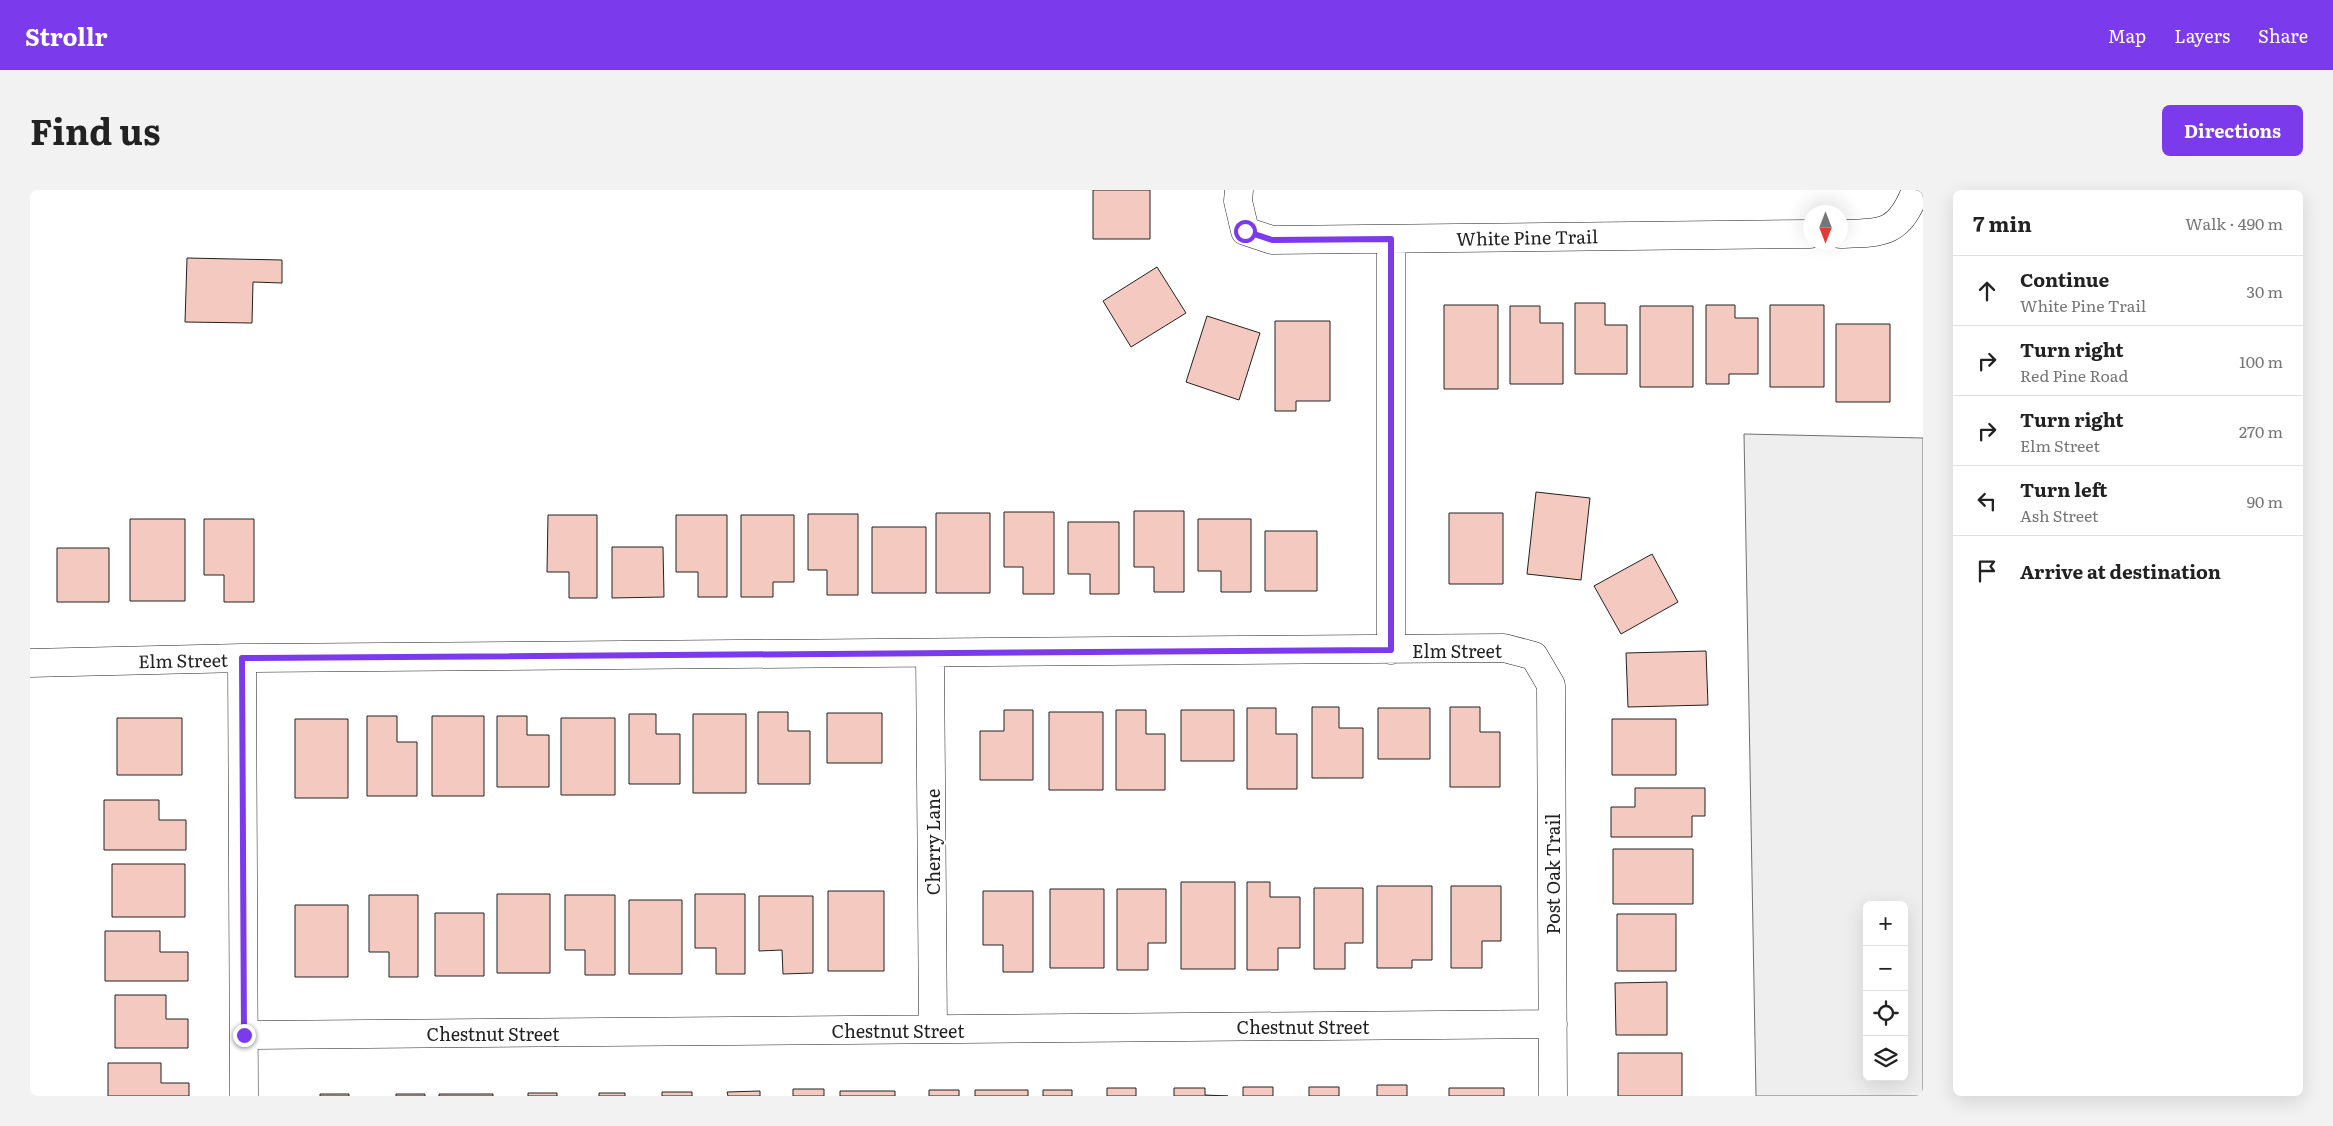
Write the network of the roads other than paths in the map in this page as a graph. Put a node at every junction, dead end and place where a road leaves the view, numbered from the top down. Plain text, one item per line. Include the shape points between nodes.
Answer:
1 (1239, 190) edge
2 (1916, 190) edge
3 (1803, 234) edge
4 (1848, 234) edge
5 (1391, 239) junction
6 (1391, 650) junction
7 (930, 654) junction
8 (1534, 656) joint
9 (242, 658) junction
10 (30, 663) edge
11 (1553, 1024) junction
12 (933, 1030) junction
13 (244, 1035) junction
14 (244, 1096) edge
15 (1553, 1096) edge

1 - 5 street, White Pine Trail via 1238,201 1245,231 1272,240
2 - 4 street via 1908,210 1892,228
3 - 5 street, White Pine Trail
5 - 6 street
6 - 7 street, Elm Street
6 - 8 street, Elm Street via 1504,648
7 - 9 street, Elm Street
7 - 12 street, Cherry Lane
8 - 11 street, Post Oak Trail via 1551,685
9 - 10 street, Elm Street
9 - 13 street
11 - 12 street, Chestnut Street
11 - 15 street, Post Oak Trail
12 - 13 street, Chestnut Street
13 - 14 street

